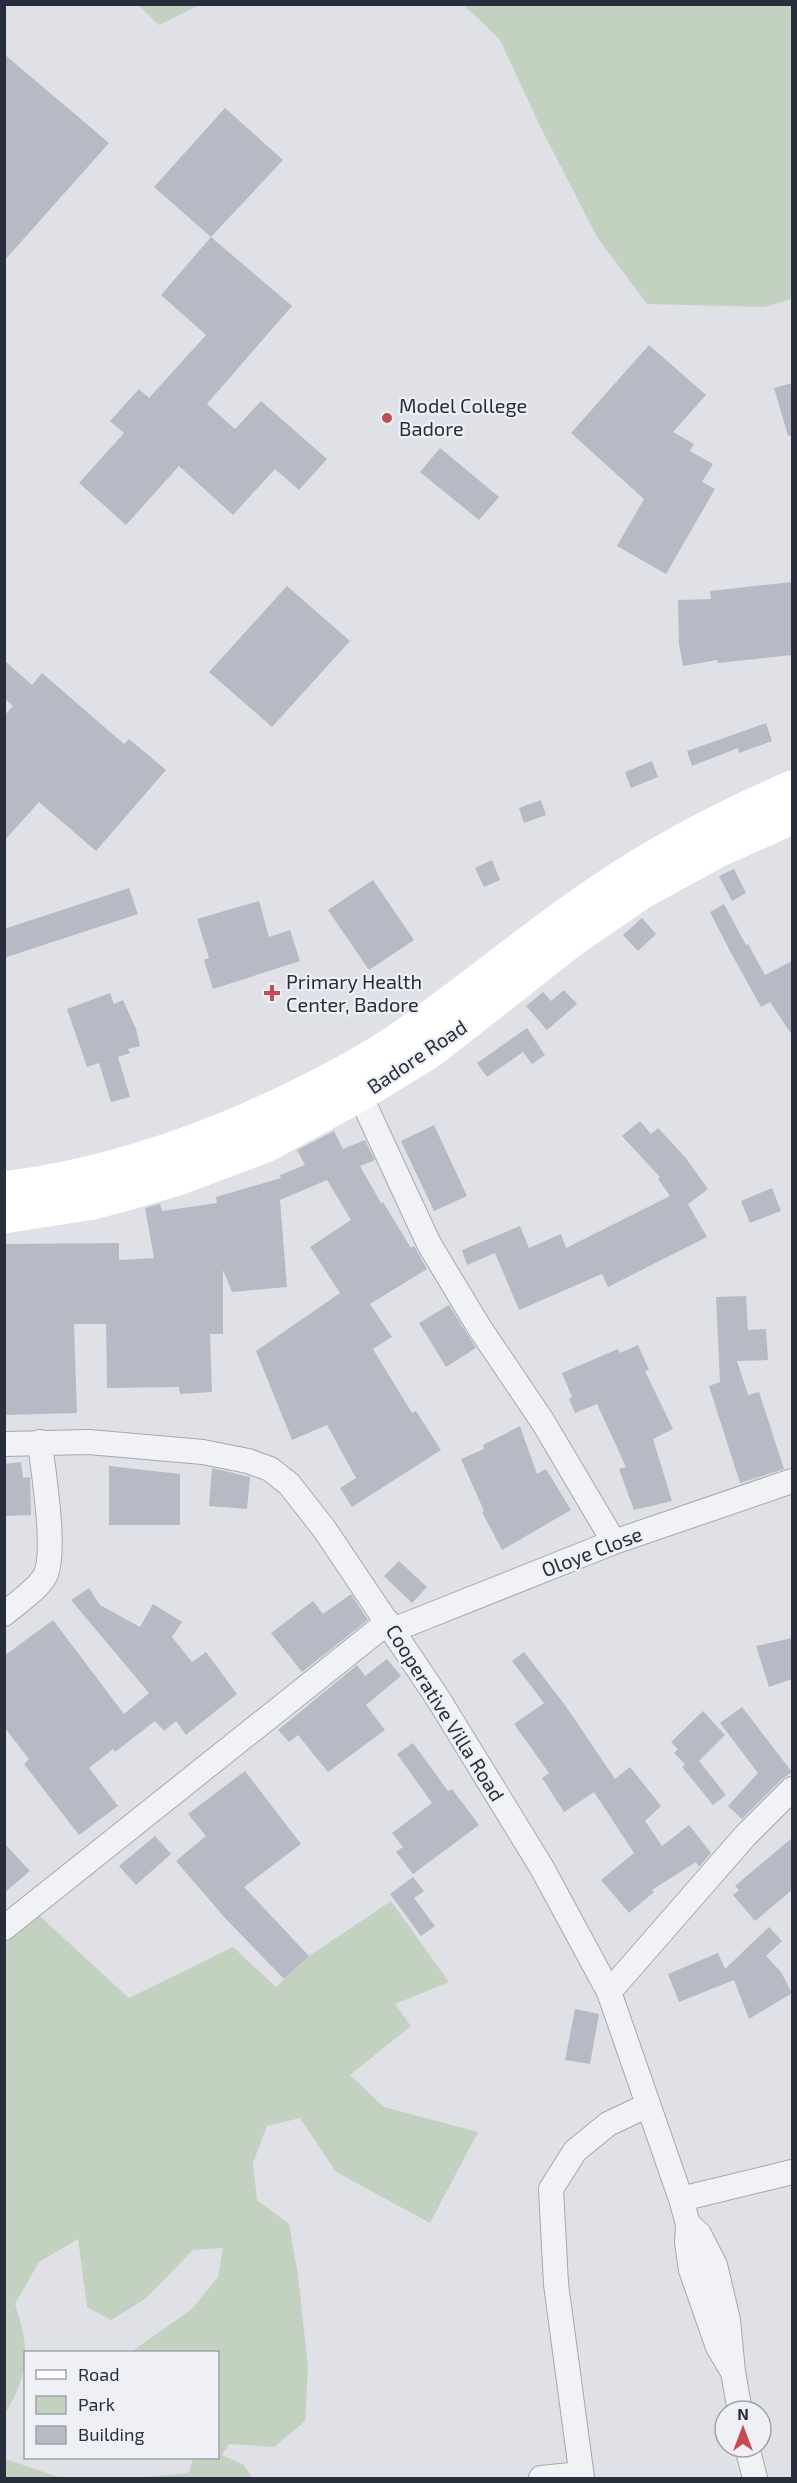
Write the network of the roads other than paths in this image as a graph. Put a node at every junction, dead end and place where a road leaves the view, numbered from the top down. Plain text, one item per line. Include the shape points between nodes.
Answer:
1 (792, 788) edge
2 (792, 818) edge
3 (360, 1095) junction
4 (26, 1195) edge
5 (4, 1217) edge
6 (40, 1442) junction
7 (4, 1444) edge
8 (792, 1481) edge
9 (614, 1542) junction
10 (4, 1614) edge
11 (390, 1626) junction
12 (792, 1789) edge
13 (4, 1928) edge
14 (609, 1992) junction
15 (648, 2104) junction
16 (792, 2172) edge
17 (681, 2199) junction
18 (738, 2399) edge
19 (750, 2459) edge
20 (581, 2476) edge
21 (541, 2478) edge
22 (755, 2478) edge

1 - 4 main road, Badore Road via 699,830 600,890 400,1038 314,1088 166,1153
2 - 3 main road, Badore Road via 718,850 643,892 573,940 430,1052
3 - 4 main road, Badore Road via 268,1145 175,1180 93,1203
3 - 9 street via 429,1244
4 - 5 main road, Badore Road
6 - 7 street, Cooperative Villa Road
6 - 10 street via 49,1535 47,1570
6 - 11 street, Cooperative Villa Road via 193,1451 270,1469 289,1484 325,1530
8 - 9 street, Oloye Close
9 - 11 street, Oloye Close
11 - 13 street, Oloye Close
11 - 14 street, Cooperative Villa Road via 542,1868
12 - 14 street via 745,1836
14 - 15 street, Cooperative Villa Road
15 - 17 street, Cooperative Villa Road
15 - 20 street via 608,2124 575,2151 551,2189 556,2284
16 - 17 street
17 - 18 street, Cooperative Villa Road via 688,2224 699,2234 715,2265 728,2320
19 - 22 street
20 - 21 street

